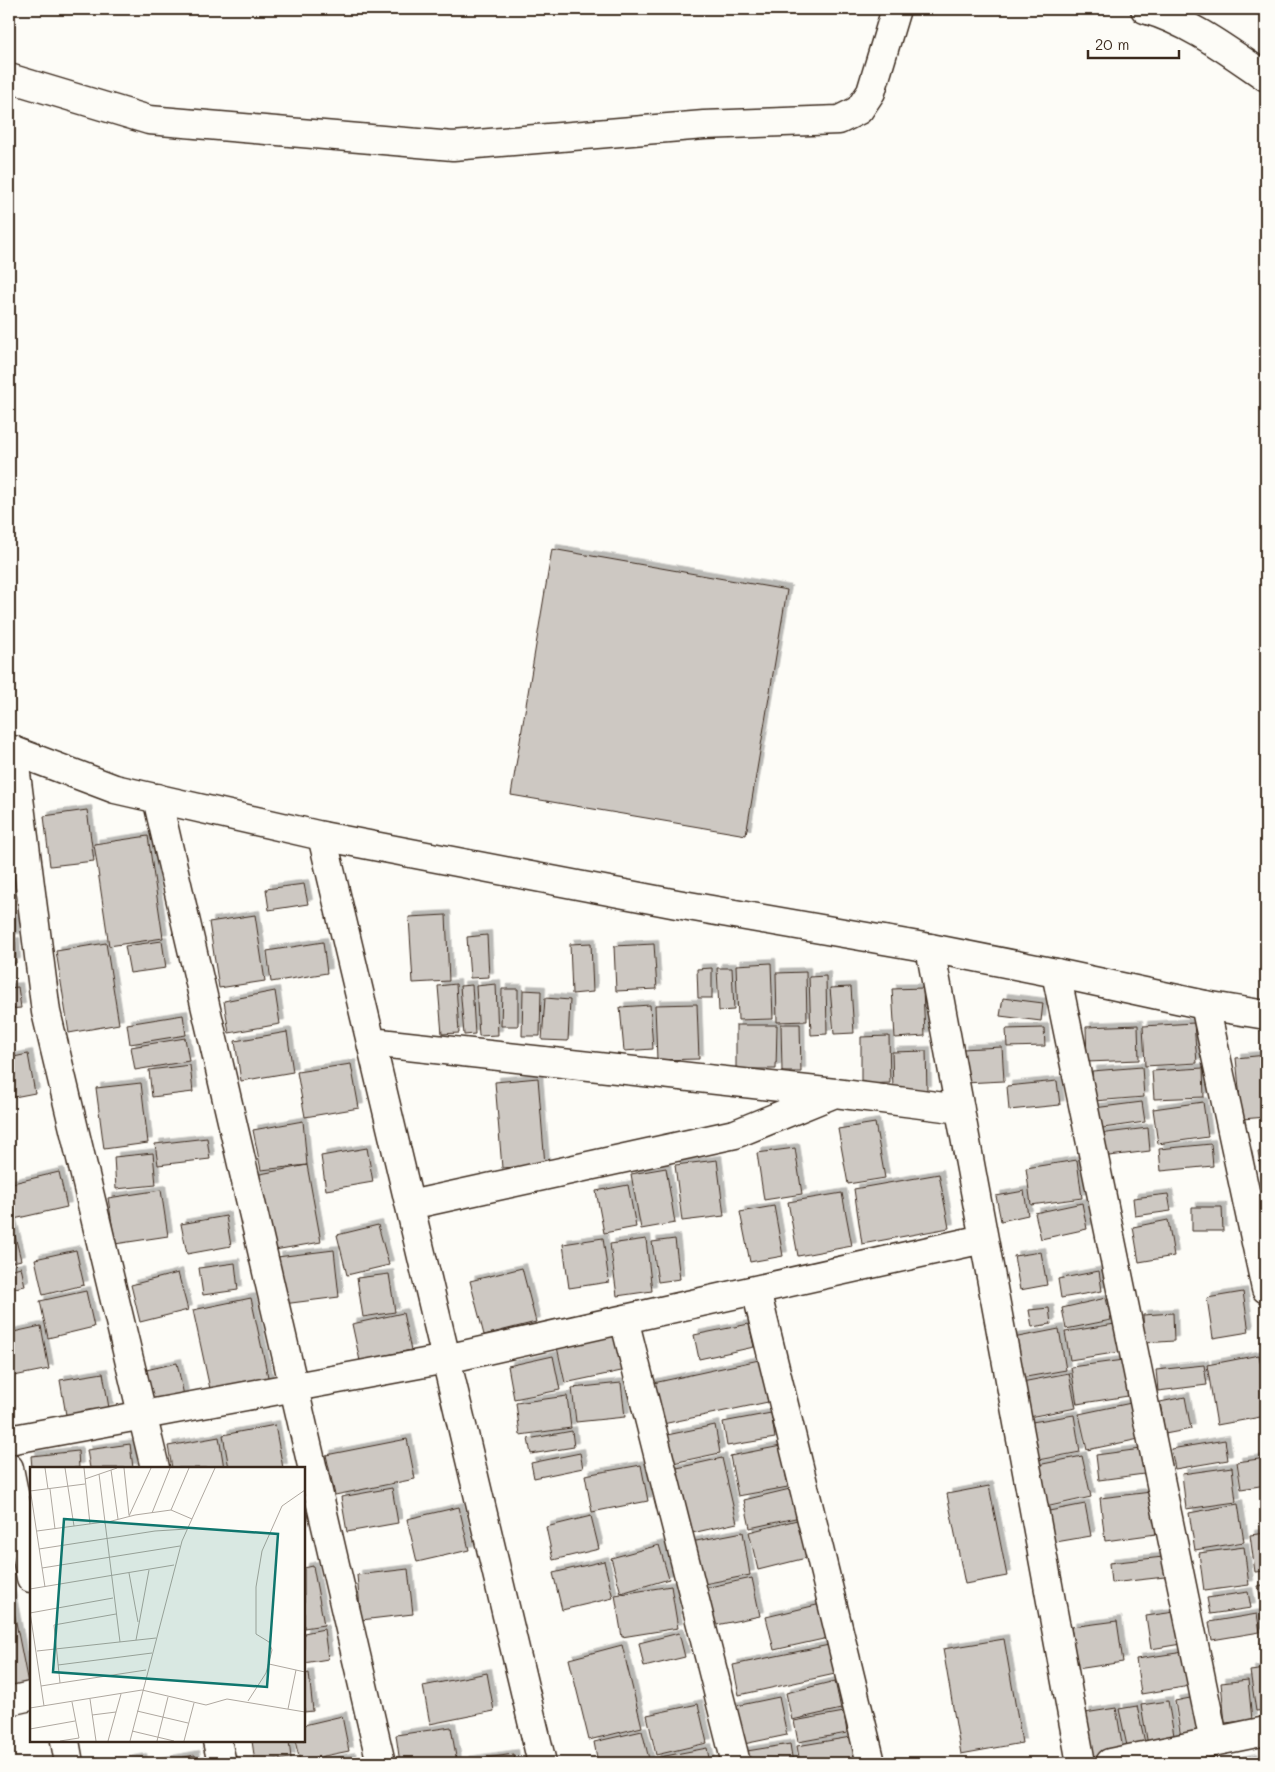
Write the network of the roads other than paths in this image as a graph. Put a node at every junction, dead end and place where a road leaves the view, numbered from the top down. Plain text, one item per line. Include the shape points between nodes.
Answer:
1 (896, 9) edge
2 (1145, 9) edge
3 (1266, 77) edge
4 (9, 78) edge
5 (11, 750) edge
6 (157, 798) junction
7 (322, 836) junction
8 (930, 948) junction
9 (1056, 972) junction
10 (1205, 1005) junction
11 (1266, 1015) edge
12 (371, 1042) junction
13 (835, 1093) junction
14 (960, 1109) junction
15 (410, 1206) junction
16 (984, 1238) junction
17 (1266, 1289) edge
18 (756, 1290) junction
19 (624, 1319) junction
20 (446, 1359) junction
21 (294, 1387) junction
22 (143, 1415) junction
23 (11, 1434) edge
24 (155, 1467) edge
25 (9, 1468) edge
26 (22, 1565) edge
27 (30, 1696) edge
28 (9, 1701) edge
29 (1266, 1731) edge
30 (65, 1742) edge
31 (217, 1742) edge
32 (1214, 1742) junction
33 (69, 1763) edge
34 (222, 1763) edge
35 (381, 1763) edge
36 (542, 1763) edge
37 (736, 1763) edge
38 (872, 1763) edge
39 (1081, 1763) edge
40 (1110, 1763) edge

1 - 4 street via 872,92 859,110 839,120 704,125 453,146 149,120
2 - 3 street via 1204,35
5 - 6 street via 115,789
5 - 22 street via 46,1012
6 - 7 street
6 - 21 street
7 - 8 street via 677,904
7 - 12 street
8 - 9 street
8 - 14 street
9 - 10 street
9 - 32 street
10 - 11 street
10 - 17 street
12 - 13 street
12 - 15 street
13 - 14 street
13 - 15 street via 735,1134
14 - 16 street
15 - 20 street
16 - 18 street
16 - 39 street
18 - 19 street
18 - 38 street
19 - 20 street
19 - 37 street
20 - 21 street
20 - 36 street
21 - 22 street
21 - 35 street
22 - 23 street
22 - 24 street
25 - 26 street
27 - 28 street
29 - 32 street
30 - 33 street
31 - 34 street
32 - 40 street

